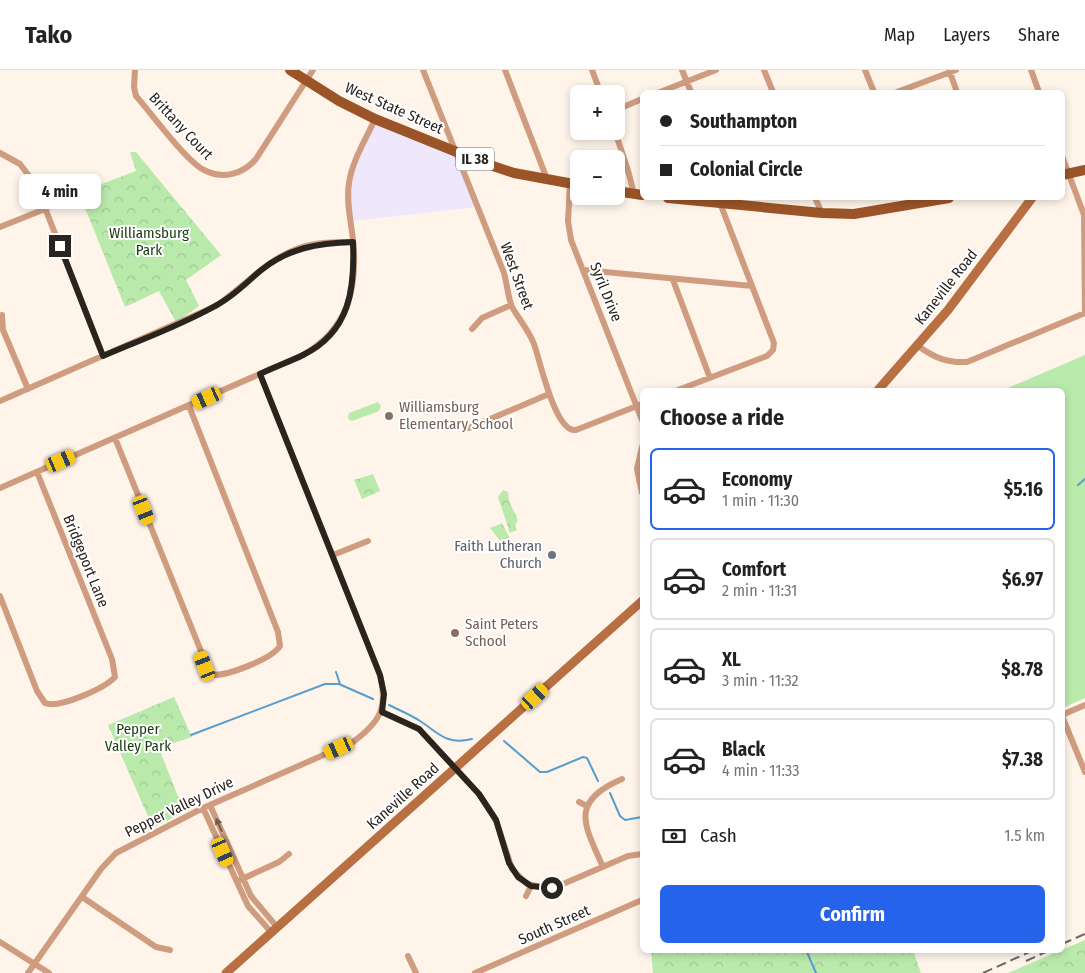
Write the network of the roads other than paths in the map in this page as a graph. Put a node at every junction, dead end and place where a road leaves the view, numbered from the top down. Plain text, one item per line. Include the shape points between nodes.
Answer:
1 (135, 70) edge
2 (290, 70) edge
3 (313, 70) edge
4 (423, 70) edge
5 (505, 70) edge
6 (592, 70) edge
7 (682, 70) edge
8 (716, 70) edge
9 (764, 70) edge
10 (866, 70) edge
11 (1031, 70) edge
12 (951, 71) edge
13 (306, 82) junction
14 (687, 82) junction
15 (598, 85) edge
16 (665, 90) edge
17 (690, 90) edge
18 (772, 90) edge
19 (873, 90) edge
20 (902, 90) edge
21 (956, 90) edge
22 (1039, 90) edge
23 (640, 101) edge
24 (625, 107) edge
25 (375, 119) junction
26 (618, 140) edge
27 (456, 152) junction
28 (0, 153) edge
29 (1085, 170) edge
30 (1066, 174) edge
31 (547, 179) junction
32 (570, 183) edge
33 (625, 193) edge
34 (638, 195) edge
35 (689, 200) edge
36 (816, 200) edge
37 (1030, 200) edge
38 (733, 201) edge
39 (912, 201) edge
40 (720, 203) junction
41 (571, 205) edge
42 (46, 209) junction
43 (822, 213) junction
44 (0, 227) edge
45 (353, 242) junction
46 (584, 270) junction
47 (673, 280) junction
48 (752, 286) junction
49 (511, 305) junction
50 (1085, 313) edge
51 (2, 314) dead end
52 (472, 329) dead end
53 (918, 346) junction
54 (103, 356) junction
55 (260, 374) junction
56 (710, 378) junction
57 (683, 388) edge
58 (880, 388) edge
59 (28, 389) junction
60 (549, 394) junction
61 (0, 401) edge
62 (640, 405) edge
63 (189, 406) junction
64 (469, 428) dead end
65 (115, 438) junction
66 (640, 456) edge
67 (37, 472) junction
68 (640, 483) edge
69 (0, 488) edge
70 (368, 541) dead end
71 (333, 555) junction
72 (0, 596) edge
73 (640, 603) edge
74 (1085, 705) edge
75 (382, 712) junction
76 (1065, 715) edge
77 (1065, 723) edge
78 (456, 767) junction
79 (1085, 772) edge
80 (622, 779) dead end
81 (579, 802) dead end
82 (210, 805) junction
83 (587, 806) junction
84 (203, 808) junction
85 (289, 854) dead end
86 (640, 854) edge
87 (603, 867) junction
88 (240, 880) junction
89 (531, 886) junction
90 (526, 896) dead end
91 (82, 897) junction
92 (640, 901) edge
93 (274, 930) junction
94 (0, 942) edge
95 (170, 950) dead end
96 (408, 956) dead end
97 (34, 963) junction
98 (28, 973) edge
99 (49, 973) edge
100 (226, 973) edge
101 (416, 973) edge
102 (475, 973) edge

1 - 13 street, Brittany Court via 136,96 174,140 205,171 227,175 249,168
2 - 13 main road, West State Street / IL 38
3 - 13 street, Brittany Court
4 - 27 street, West Street
5 - 31 street
6 - 15 street
7 - 14 street
8 - 14 street
9 - 18 street
10 - 19 street
11 - 22 street
12 - 20 street
12 - 21 street
13 - 25 main road, West State Street / IL 38
14 - 16 street
14 - 17 street
23 - 24 street
25 - 27 main road, West State Street / IL 38
25 - 45 street via 350,176 348,200
26 - 34 street
27 - 31 main road, West State Street / IL 38 via 491,166
27 - 49 street, West Street via 504,273
28 - 42 street via 12,158 26,171
29 - 30 main road
30 - 50 street via 1084,215
31 - 32 main road, West State Street / IL 38
33 - 34 main road
35 - 40 main road
36 - 43 street
37 - 53 main road, Kaneville Road
38 - 40 main road
38 - 43 main road
39 - 43 main road via 854,214
40 - 48 street
41 - 46 street, Syril Drive via 568,230
42 - 44 street
42 - 54 street
45 - 54 street via 321,243 278,258 216,306
45 - 55 street via 352,288 343,318 334,332 316,348
46 - 47 street
46 - 62 street, Syril Drive
47 - 48 street
47 - 56 street
48 - 56 street via 774,343 773,350 767,356
49 - 52 street via 482,318
49 - 60 street, West Street via 533,342
50 - 53 street via 967,362 939,359
51 - 59 street via 3,330
53 - 58 main road, Kaneville Road
54 - 59 street
55 - 63 street
55 - 71 street
56 - 57 street
59 - 61 street
60 - 62 street, West Street via 565,425 573,431
60 - 64 street
63 - 65 street
63 - 65 street via 278,632 280,646 274,654 220,675 214,675 205,666
65 - 67 street
66 - 68 street via 637,469
67 - 69 street
67 - 72 street, Bridgeport Lane via 112,659 115,676 106,685 53,705 45,703 37,691
70 - 71 street
71 - 75 street via 380,675 384,694
73 - 78 main road, Kaneville Road
74 - 76 street
75 - 78 street via 419,729
75 - 82 street, Pepper Valley Drive via 367,732 353,742
77 - 79 street
78 - 89 street via 492,812 512,869
78 - 93 main road, Kaneville Road
80 - 83 street via 601,789
81 - 83 street
82 - 84 street, Pepper Valley Drive
88 -> 82 street
83 - 87 street via 586,828
84 - 88 street
84 - 91 street, Pepper Valley Drive via 116,853 101,868
85 - 88 street
86 - 87 street via 632,854
87 - 89 street via 556,887
88 - 93 street via 252,912
89 - 90 street
91 - 95 street via 156,947
91 - 97 street, Pepper Valley Drive
92 - 102 street, South Street
93 - 100 main road, Kaneville Road
94 - 97 street
96 - 101 street
97 - 98 street, Pepper Valley Drive
97 - 99 street

